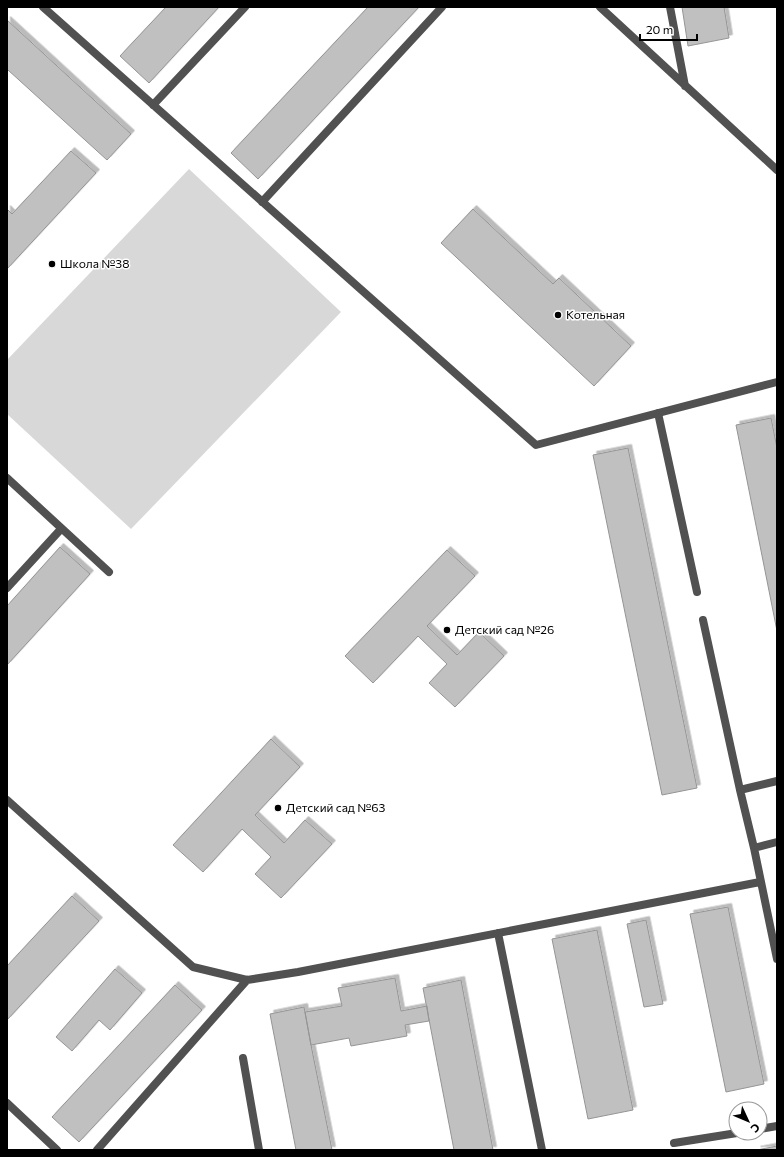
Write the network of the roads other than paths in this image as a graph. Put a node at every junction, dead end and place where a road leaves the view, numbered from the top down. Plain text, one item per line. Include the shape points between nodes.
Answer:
1 (43, 7) edge
2 (245, 7) edge
3 (442, 7) edge
4 (600, 7) edge
5 (670, 7) edge
6 (685, 86) junction
7 (153, 105) junction
8 (777, 170) edge
9 (262, 202) junction
10 (777, 382) edge
11 (658, 413) junction
12 (7, 478) edge
13 (61, 529) junction
14 (109, 572) dead end
15 (7, 588) edge
16 (697, 592) dead end
17 (703, 620) dead end
18 (777, 781) edge
19 (740, 790) junction
20 (7, 800) edge
21 (777, 842) edge
22 (754, 848) junction
23 (760, 882) junction
24 (498, 933) junction
25 (777, 959) edge
26 (247, 980) junction
27 (243, 1058) dead end
28 (7, 1103) edge
29 (728, 1134) edge
30 (674, 1143) dead end
31 (57, 1150) edge
32 (97, 1150) edge
33 (259, 1150) edge
34 (542, 1150) edge

1 - 7 lane
2 - 7 lane
3 - 9 lane
4 - 6 lane
5 - 6 lane
6 - 8 lane
7 - 9 lane
9 - 11 lane via 536,445
10 - 11 lane
11 - 16 lane
12 - 13 lane
13 - 14 lane
13 - 15 lane
17 - 19 lane
18 - 19 lane
19 - 22 lane
20 - 26 lane via 193,967
21 - 22 lane
22 - 23 lane
23 - 24 lane
23 - 25 lane
24 - 26 lane
24 - 34 lane
26 - 32 lane
27 - 33 lane
28 - 31 lane
29 - 30 lane

